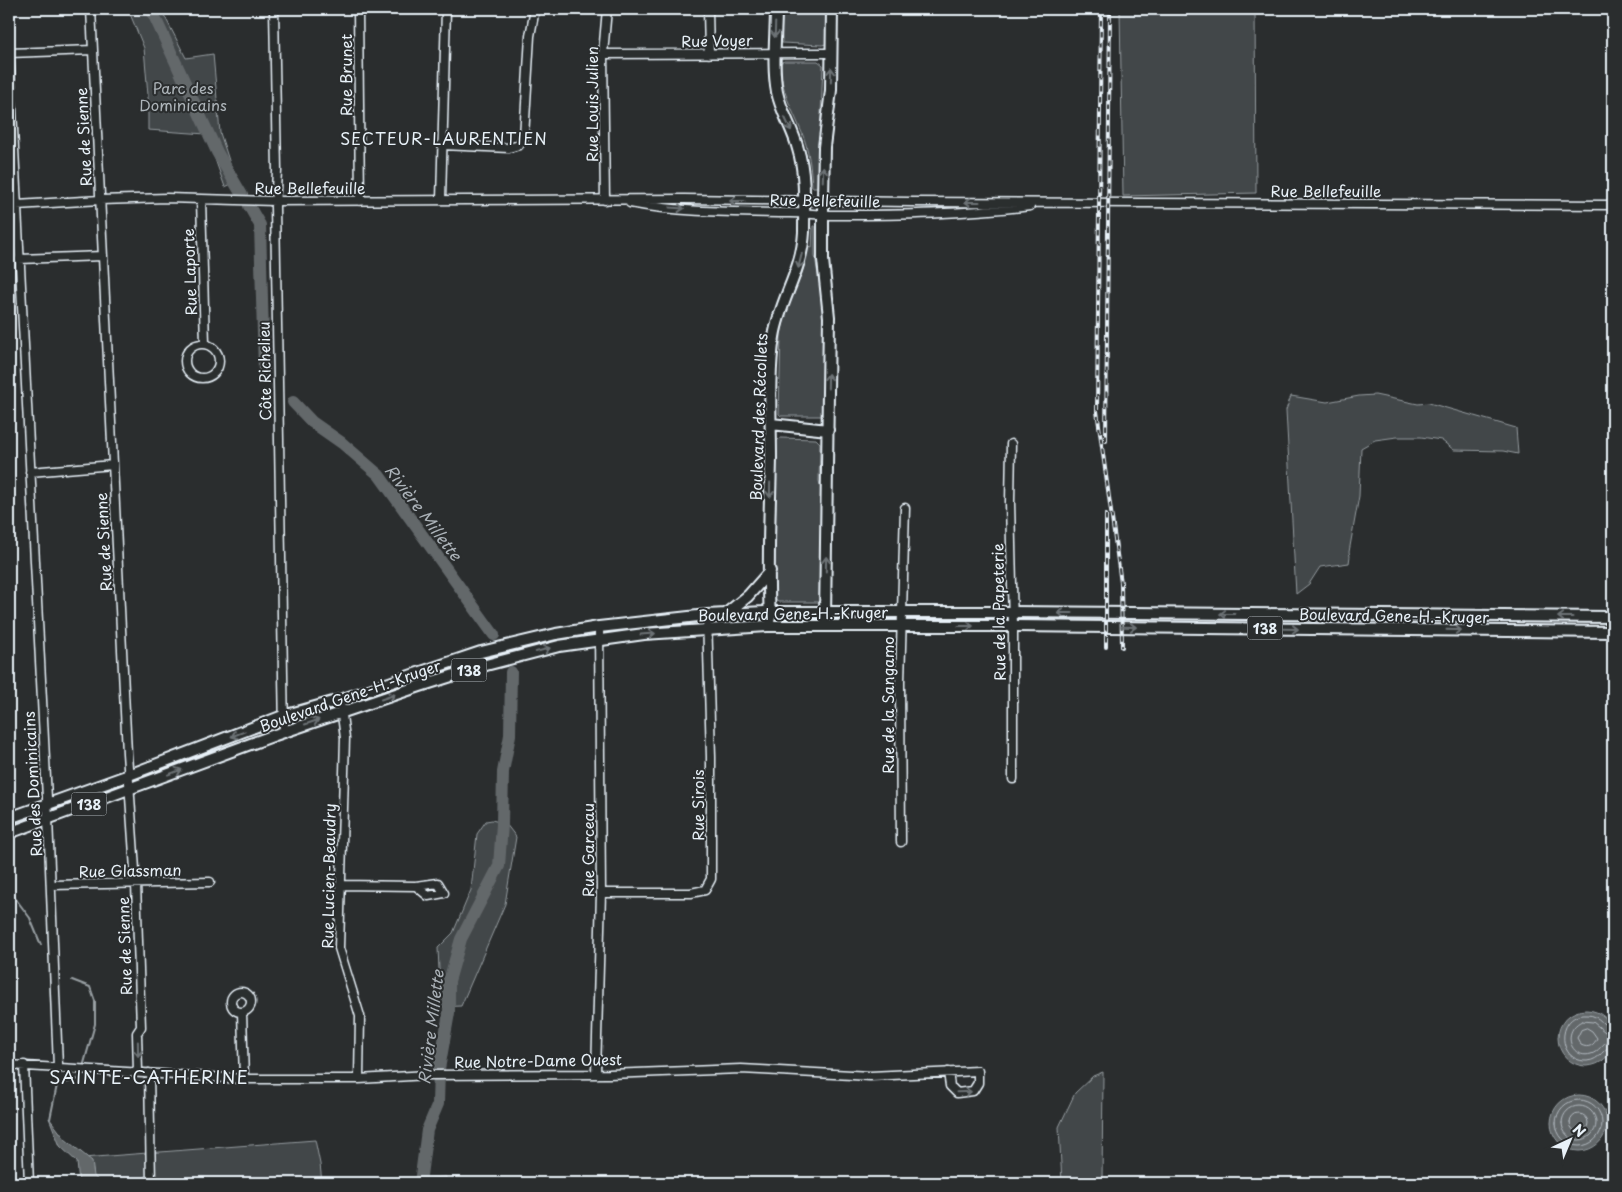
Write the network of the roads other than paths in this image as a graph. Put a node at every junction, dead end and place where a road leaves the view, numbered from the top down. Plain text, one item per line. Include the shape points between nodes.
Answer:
1 (91, 9) edge
2 (274, 9) edge
3 (358, 9) edge
4 (446, 9) edge
5 (535, 9) edge
6 (607, 9) edge
7 (708, 9) edge
8 (776, 9) edge
9 (832, 9) edge
10 (93, 50) junction
11 (9, 51) edge
12 (775, 52) junction
13 (832, 53) junction
14 (603, 54) junction
15 (708, 54) junction
16 (442, 145) junction
17 (201, 199) junction
18 (100, 200) junction
19 (440, 200) junction
20 (609, 200) junction
21 (275, 201) junction
22 (360, 201) junction
23 (804, 201) junction
24 (823, 201) junction
25 (1038, 202) junction
26 (13, 205) edge
27 (1613, 205) edge
28 (804, 213) junction
29 (823, 214) junction
30 (103, 256) junction
31 (19, 259) junction
32 (205, 344) junction
33 (771, 424) junction
34 (828, 430) junction
35 (1011, 444) dead end
36 (113, 464) junction
37 (30, 472) junction
38 (904, 508) dead end
39 (770, 570) junction
40 (770, 612) junction
41 (826, 612) junction
42 (1012, 612) junction
43 (727, 613) junction
44 (902, 613) junction
45 (708, 615) junction
46 (1612, 618) edge
47 (770, 626) junction
48 (825, 626) junction
49 (901, 626) junction
50 (1013, 626) junction
51 (599, 627) junction
52 (708, 629) junction
53 (1612, 632) edge
54 (600, 639) junction
55 (340, 700) junction
56 (341, 713) junction
57 (283, 716) junction
58 (284, 732) junction
59 (129, 775) junction
60 (1013, 780) dead end
61 (129, 788) junction
62 (47, 804) junction
63 (9, 818) edge
64 (48, 818) junction
65 (9, 833) edge
66 (901, 842) dead end
67 (210, 882) dead end
68 (136, 884) junction
69 (51, 885) junction
70 (340, 885) junction
71 (416, 886) dead end
72 (601, 893) junction
73 (242, 1012) dead end
74 (9, 1065) edge
75 (24, 1066) junction
76 (58, 1067) junction
77 (138, 1072) junction
78 (948, 1072) junction
79 (149, 1073) junction
80 (596, 1074) junction
81 (244, 1079) junction
82 (359, 1079) junction
83 (29, 1183) edge
84 (150, 1183) edge

1 - 10 street, Rue de Sienne
2 - 21 street, Côte Richelieu via 278,187
3 - 22 street, Rue Brunet
4 - 16 street
5 - 16 street via 530,36 524,137 519,145 509,148
6 - 14 street, Rue Louis Julien
7 - 15 street
8 -> 12 main road, Boulevard des Récollets
9 - 13 main road
10 - 11 street
10 - 18 street, Rue de Sienne
11 - 26 street, Rue des Dominicains
12 - 13 street, Rue Voyer
12 - 15 street, Rue Voyer
12 -> 23 main road, Boulevard des Récollets via 778,95 800,153
24 -> 13 main road
14 - 15 street, Rue Voyer
14 - 20 street, Rue Louis Julien
16 - 19 street
17 - 18 street, Rue Bellefeuille
17 - 21 street, Rue Bellefeuille
17 - 32 street, Rue Laporte
18 - 26 street, Rue Bellefeuille
18 - 30 street, Rue de Sienne
19 - 20 street, Rue Bellefeuille
19 - 22 street, Rue Bellefeuille
23 -> 20 street, Rue Bellefeuille
20 -> 28 street, Rue Bellefeuille via 707,211
21 - 22 street, Rue Bellefeuille
21 - 57 street, Côte Richelieu
23 - 24 street, Rue Bellefeuille
23 - 28 main road, Boulevard des Récollets
25 -> 24 street, Rue Bellefeuille
24 - 29 main road
25 - 27 street, Rue Bellefeuille
25 - 29 street, Rue Bellefeuille via 1030,206 956,212
26 - 31 street, Rue des Dominicains
28 - 29 street, Rue Bellefeuille
28 -> 33 main road, Boulevard des Récollets via 799,264 775,332
34 -> 29 main road via 829,317
30 - 31 street
30 - 36 street, Rue de Sienne
31 - 37 street, Rue des Dominicains
32 - 32 street via 194,346 185,360 188,371 197,378 208,378 219,366 215,350
33 - 34 main road
33 -> 39 main road, Boulevard des Récollets
41 -> 34 main road
35 - 42 street, Rue de la Papeterie
36 - 37 street
36 - 59 street, Rue de Sienne
37 - 62 street, Rue des Dominicains
38 - 44 street, Rue de la Sangamo
39 - 40 main road, Boulevard des Récollets
39 - 43 main road via 748,596
40 - 41 main road, Boulevard Gene-H.-Kruger / 138
40 - 43 main road, Boulevard Gene-H.-Kruger / 138
40 - 47 main road, Boulevard des Récollets
41 - 44 main road, Boulevard Gene-H.-Kruger / 138
41 - 48 main road
42 - 44 main road, Boulevard Gene-H.-Kruger / 138
46 -> 42 main road, Boulevard Gene-H.-Kruger / 138
42 - 50 street, Rue de la Papeterie
43 - 45 main road, Boulevard Gene-H.-Kruger / 138
44 - 49 street, Rue de la Sangamo
45 - 51 main road, Boulevard Gene-H.-Kruger / 138
45 - 52 street, Rue Sirois
46 - 53 street, Boulevard Gene-H.-Kruger
47 - 48 main road, Boulevard Gene-H.-Kruger / 138
47 - 52 main road, Boulevard Gene-H.-Kruger / 138
48 - 49 main road, Boulevard Gene-H.-Kruger / 138
49 -> 50 main road, Boulevard Gene-H.-Kruger / 138
49 - 66 street, Rue de la Sangamo
50 -> 53 main road, Boulevard Gene-H.-Kruger / 138
50 - 60 street, Rue de la Papeterie
51 - 54 street, Rue Garceau
51 - 55 main road, Boulevard Gene-H.-Kruger / 138 via 481,652
54 -> 52 main road, Boulevard Gene-H.-Kruger / 138
52 - 72 street, Rue Sirois via 711,879 705,890 692,893
56 -> 54 main road, Boulevard Gene-H.-Kruger / 138 via 486,665
54 - 72 street, Rue Garceau
55 - 56 street, Rue Lucien-Beaudry
55 - 57 main road, Boulevard Gene-H.-Kruger / 138
58 -> 56 main road, Boulevard Gene-H.-Kruger / 138
56 - 70 street, Rue Lucien-Beaudry via 344,738
57 - 58 street, Côte Richelieu
57 -> 59 main road, Boulevard Gene-H.-Kruger / 138
61 -> 58 main road, Boulevard Gene-H.-Kruger / 138
59 - 61 street, Rue de Sienne
59 - 62 main road, Boulevard Gene-H.-Kruger / 138
61 - 64 main road, Boulevard Gene-H.-Kruger / 138
61 - 68 street, Rue de Sienne
62 - 63 main road, Boulevard Gene-H.-Kruger / 138
62 - 64 street, Rue des Dominicains
64 - 65 main road, Boulevard Gene-H.-Kruger / 138
64 - 69 street, Rue des Dominicains
67 - 68 street, Rue Glassman
68 - 69 street, Rue Glassman
68 -> 77 street, Rue de Sienne via 141,1027 137,1033
69 - 76 street, Rue des Dominicains
70 - 71 street
70 - 82 street, Rue Lucien-Beaudry via 339,948 360,1016
72 - 80 street, Rue Garceau
73 - 81 street
74 - 75 street, Rue Notre-Dame Ouest
75 - 76 street, Rue Notre-Dame Ouest
75 - 83 street
76 - 77 street, Rue Notre-Dame Ouest
77 - 79 street, Rue Notre-Dame Ouest
78 -> 78 street, Rue Notre-Dame Ouest via 950,1086 957,1093 974,1091 978,1071
78 - 80 street, Rue Notre-Dame Ouest via 870,1076 741,1069
79 - 81 street, Rue Notre-Dame Ouest
79 - 84 street
80 - 82 street, Rue Notre-Dame Ouest via 428,1075
81 - 82 street, Rue Notre-Dame Ouest

